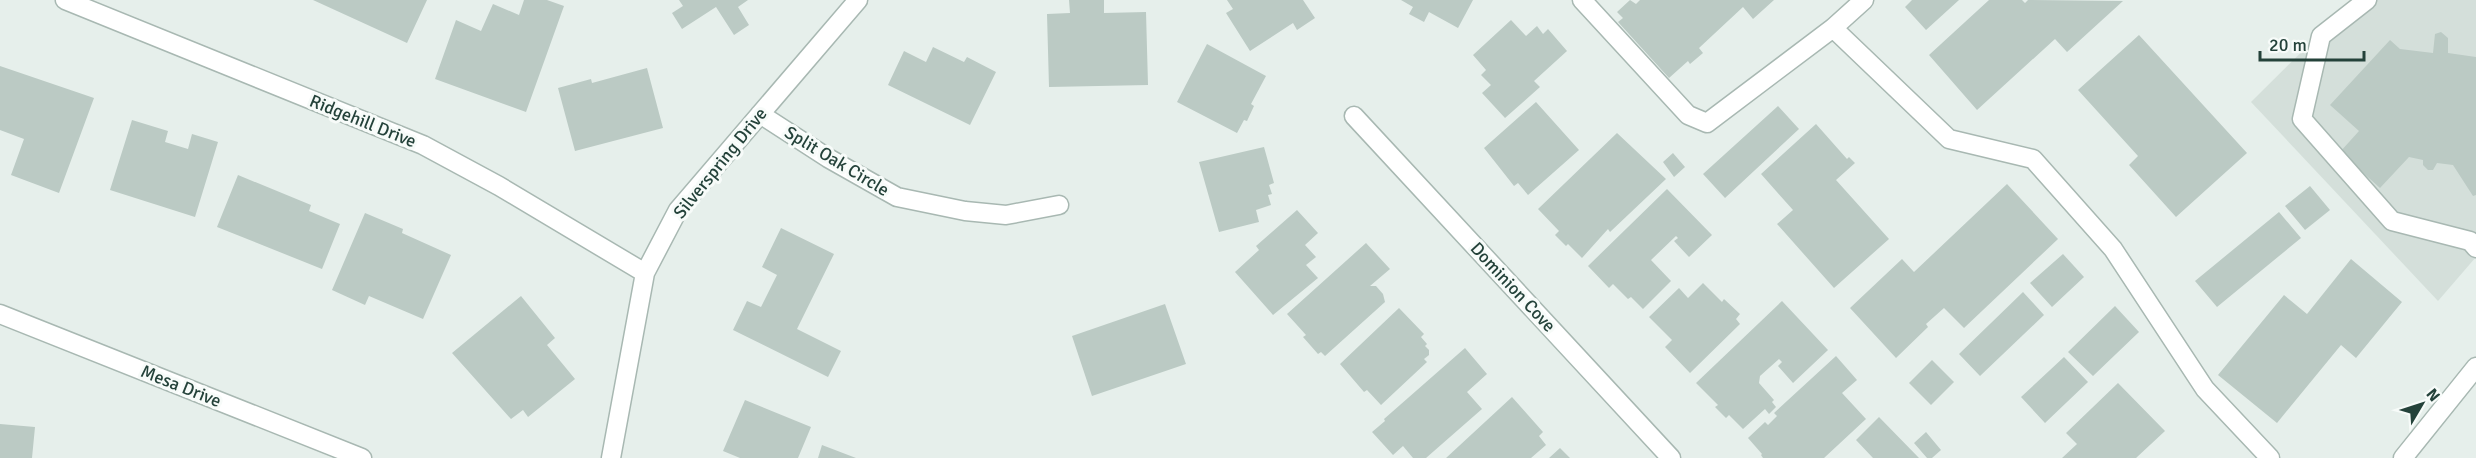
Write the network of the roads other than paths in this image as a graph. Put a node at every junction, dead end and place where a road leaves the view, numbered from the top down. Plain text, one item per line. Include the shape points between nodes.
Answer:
1 (65, 0) edge
2 (858, 0) edge
3 (1582, 0) edge
4 (1864, 0) edge
5 (2367, 0) edge
6 (1833, 28) junction
7 (760, 114) junction
8 (1354, 116) dead end
9 (1059, 205) dead end
10 (2476, 248) edge
11 (645, 273) junction
12 (0, 314) edge
13 (2476, 367) edge
14 (362, 458) edge
15 (611, 458) edge
16 (1671, 458) edge
17 (2270, 458) edge
18 (2403, 458) edge

1 - 11 street, Ridgehill Drive via 423,145
2 - 7 street, Silverspring Drive
3 - 6 street via 1688,115 1707,123
4 - 6 street
5 - 10 street via 2321,36 2302,119 2392,220 2470,242
6 - 17 street via 1949,139 2034,159 2113,249 2205,389
7 - 9 street, Split Oak Circle via 897,197 965,212 1005,215
7 - 11 street, Silverspring Drive via 678,210
8 - 16 street, Dominion Cove
11 - 15 street, Silverspring Drive
12 - 14 street, Mesa Drive
13 - 18 street

